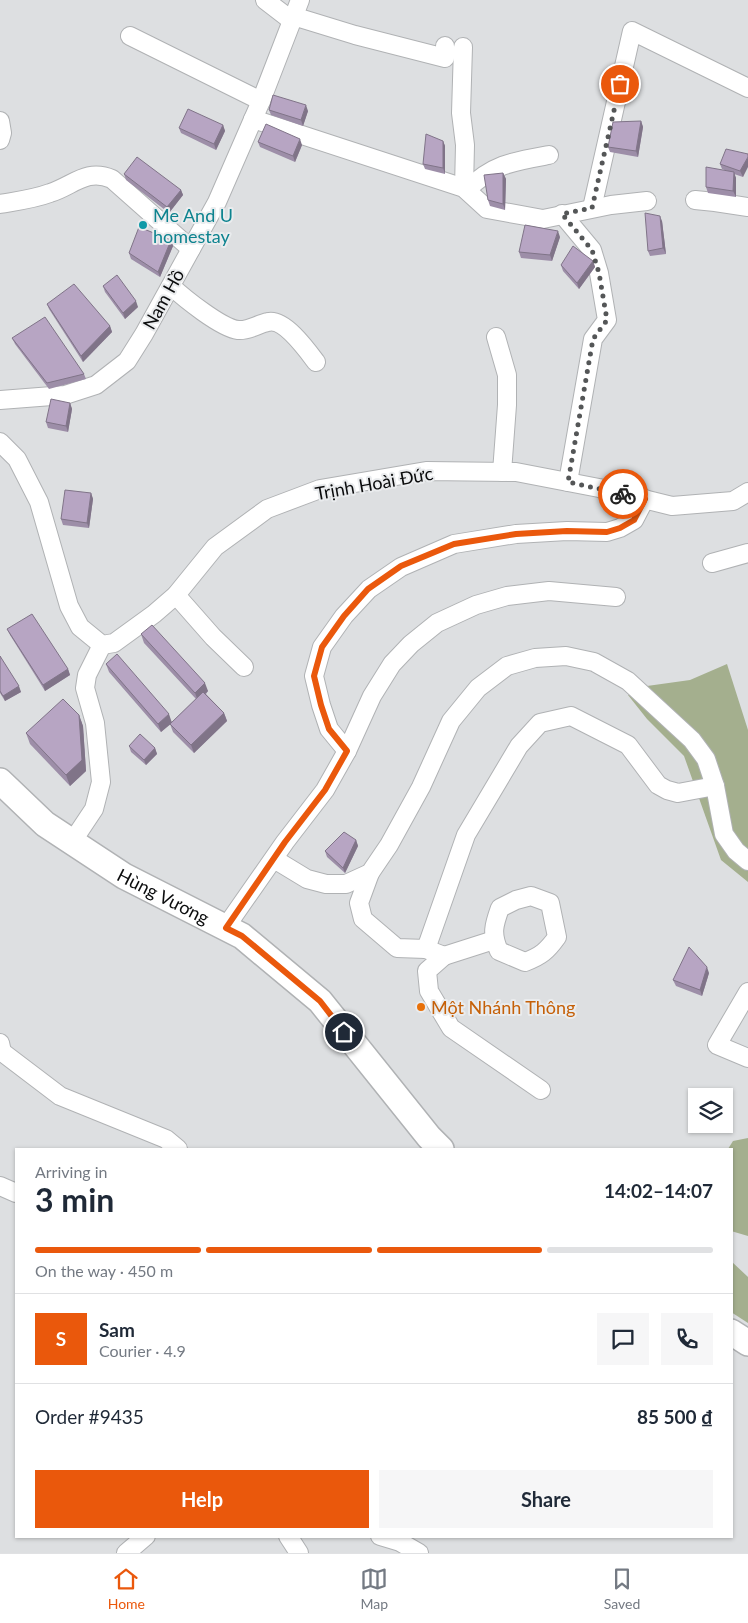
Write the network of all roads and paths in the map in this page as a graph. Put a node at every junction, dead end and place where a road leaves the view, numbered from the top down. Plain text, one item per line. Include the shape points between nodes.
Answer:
1 (265, 0) edge
2 (295, 12) edge
3 (130, 36) dead end
4 (445, 46) dead end
5 (463, 47) dead end
6 (748, 88) edge
7 (261, 101) junction
8 (253, 119) junction
9 (0, 121) edge
10 (0, 140) edge
11 (548, 155) dead end
12 (466, 189) junction
13 (695, 200) dead end
14 (647, 201) dead end
15 (0, 204) edge
16 (592, 208) junction
17 (748, 208) edge
18 (562, 214) junction
19 (191, 249) junction
20 (171, 286) junction
21 (496, 337) dead end
22 (316, 362) dead end
23 (0, 400) edge
24 (0, 442) edge
25 (502, 472) junction
26 (568, 482) junction
27 (645, 499) junction
28 (743, 499) edge
29 (748, 553) edge
30 (712, 563) dead end
31 (176, 595) junction
32 (616, 597) dead end
33 (102, 645) junction
34 (244, 667) dead end
35 (347, 751) junction
36 (0, 781) edge
37 (715, 786) junction
38 (72, 842) junction
39 (274, 859) junction
40 (748, 861) edge
41 (370, 873) junction
42 (226, 928) junction
43 (494, 940) dead end
44 (426, 949) junction
45 (444, 956) junction
46 (748, 992) edge
47 (0, 1043) edge
48 (748, 1058) edge
49 (540, 1090) dead end
50 (177, 1148) edge
51 (441, 1148) edge
52 (0, 1186) edge
53 (15, 1193) edge
54 (733, 1333) edge
55 (748, 1343) edge
56 (144, 1538) edge
57 (289, 1538) edge
58 (387, 1538) edge
59 (126, 1553) edge
60 (299, 1553) edge
61 (419, 1553) edge

1 - 2 street
2 - 4 street via 355,35 445,58
2 - 7 street, Nam Hồ
3 - 7 street
5 - 12 street via 461,113
6 - 16 street via 632,31
7 - 8 street, Nam Hồ
8 - 12 street
8 - 19 street, Nam Hồ via 217,202
9 - 10 street
11 - 12 street via 500,165
12 - 18 street via 487,209 543,219
13 - 17 street
14 - 16 street
15 - 19 street via 52,193 84,177 102,175 112,179
16 - 18 street
18 - 26 street via 592,250 607,320 593,339
19 - 20 street, Nam Hồ
20 - 22 street via 189,302 227,326 239,330 276,321 306,348
20 - 23 street, Nam Hồ via 127,361 96,385 64,395
21 - 25 street via 507,375
24 - 33 street via 17,458 39,502 69,606 80,627
25 - 26 street, Trịnh Hoài Đức
25 - 31 street, Trịnh Hoài Đức via 426,471 320,490 267,509 215,547
26 - 27 street, Trịnh Hoài Đức
27 - 28 street, Trịnh Hoài Đức via 672,506
27 - 35 street via 634,520 620,528 607,532 516,534 454,544 401,566 368,589 322,647 314,676 329,729
29 - 30 street
31 - 33 street, Trịnh Hoài Đức via 114,643
31 - 34 street
32 - 35 street via 549,592 507,596 476,605 437,623 392,664 372,696
33 - 38 street via 86,675 85,688 95,723 101,782 94,809
35 - 39 street via 325,790
36 - 38 highway, Hùng Vương via 45,824
37 - 40 street via 724,834
37 - 41 street via 706,759 692,740 628,681 594,662 566,656 535,658 508,666 478,688 451,721 421,787
37 - 44 street via 678,793 667,790 658,785 628,745 571,716 540,723 519,746 466,835
38 - 42 highway, Hùng Vương via 124,876
39 - 41 street via 306,879 326,884 346,884
39 - 42 street
41 - 44 street via 359,903 363,919 397,948
42 - 51 highway, Hùng Vương via 242,936 320,1001
43 - 45 street
44 - 45 street
45 - 49 street via 427,971 429,991 451,1028
46 - 48 street via 717,1045
47 - 50 street via 2,1052 60,1096 166,1139
52 - 53 street
54 - 55 highway
56 - 59 street
57 - 60 street
58 - 61 street

